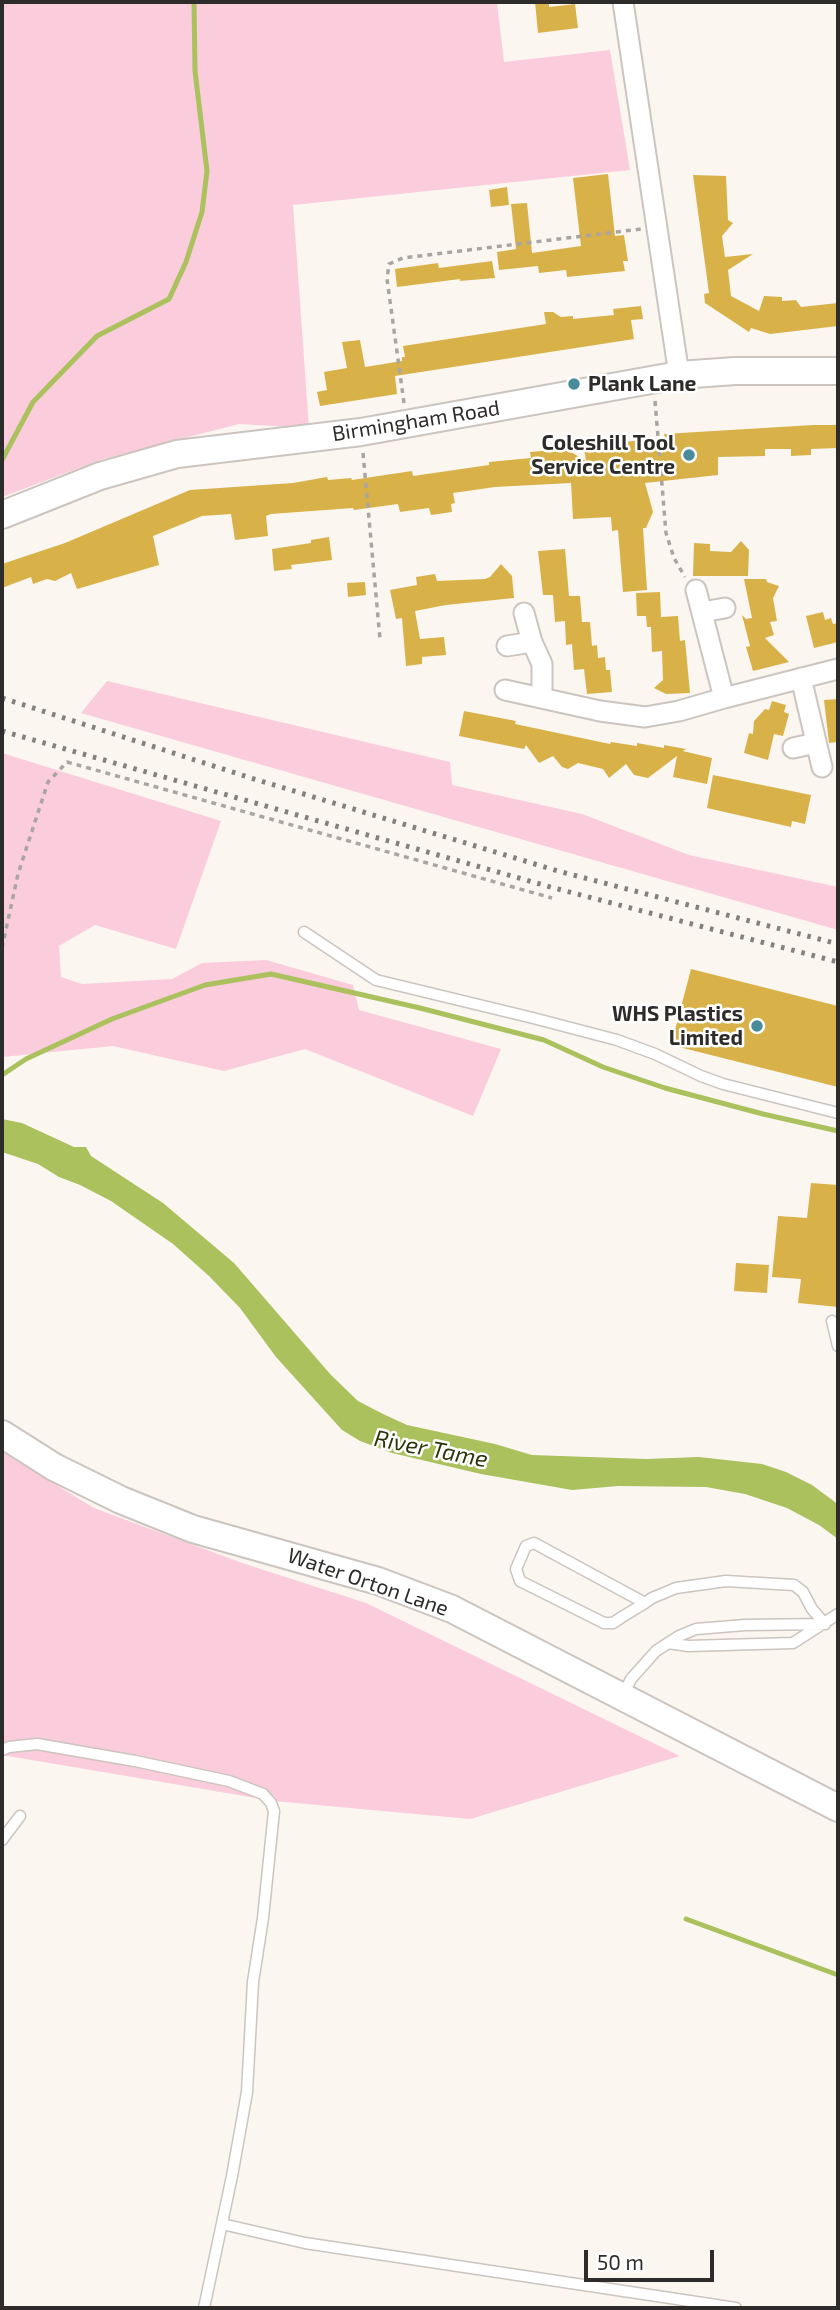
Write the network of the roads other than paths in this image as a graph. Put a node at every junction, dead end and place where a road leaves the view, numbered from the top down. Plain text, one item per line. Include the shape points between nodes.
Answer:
1 (623, 2) edge
2 (838, 371) edge
3 (679, 376) junction
4 (2, 515) edge
5 (696, 590) road end
6 (725, 608) dead end
7 (702, 612) junction
8 (524, 613) dead end
9 (532, 642) junction
10 (507, 646) dead end
11 (838, 670) edge
12 (801, 677) junction
13 (505, 690) dead end
14 (542, 698) junction
15 (724, 698) junction
16 (816, 743) junction
17 (793, 748) dead end
18 (822, 767) dead end
19 (304, 932) dead end
20 (838, 1113) edge
21 (832, 1321) dead end
22 (838, 1346) edge
23 (2, 1434) edge
24 (645, 1603) junction
25 (838, 1614) edge
26 (825, 1624) junction
27 (668, 1643) junction
28 (621, 1697) junction
29 (2, 1750) edge
30 (838, 1808) edge
31 (19, 1816) dead end
32 (2, 1840) edge
33 (222, 2224) junction
34 (204, 2308) edge
35 (736, 2308) edge

1 - 3 street
2 - 3 street, Birmingham Road
3 - 4 street, Birmingham Road via 360,432 177,454 100,476
5 - 7 street
6 - 7 street
7 - 15 street
8 - 9 street
9 - 10 street
9 - 14 street via 542,664
11 - 12 street
12 - 15 street
12 - 16 street
13 - 14 street
14 - 15 street via 645,717
16 - 17 street
16 - 18 street
19 - 20 lane via 376,980 598,1035 636,1046 723,1084
21 - 22 lane
23 - 28 street, Water Orton Lane via 54,1467 193,1529 415,1593
24 - 24 lane via 613,1623 604,1623 520,1581 516,1569 526,1546 534,1543
24 - 26 lane via 694,1584 794,1585
25 - 26 lane
26 - 27 lane via 696,1629
26 - 27 lane via 793,1643
27 - 28 lane via 631,1679
28 - 30 street, Water Orton Lane
29 - 33 lane via 37,1744 135,1761 229,1781 263,1794 271,1803 274,1811 253,1982 247,2092
31 - 32 lane
33 - 34 lane
33 - 35 lane via 305,2243

